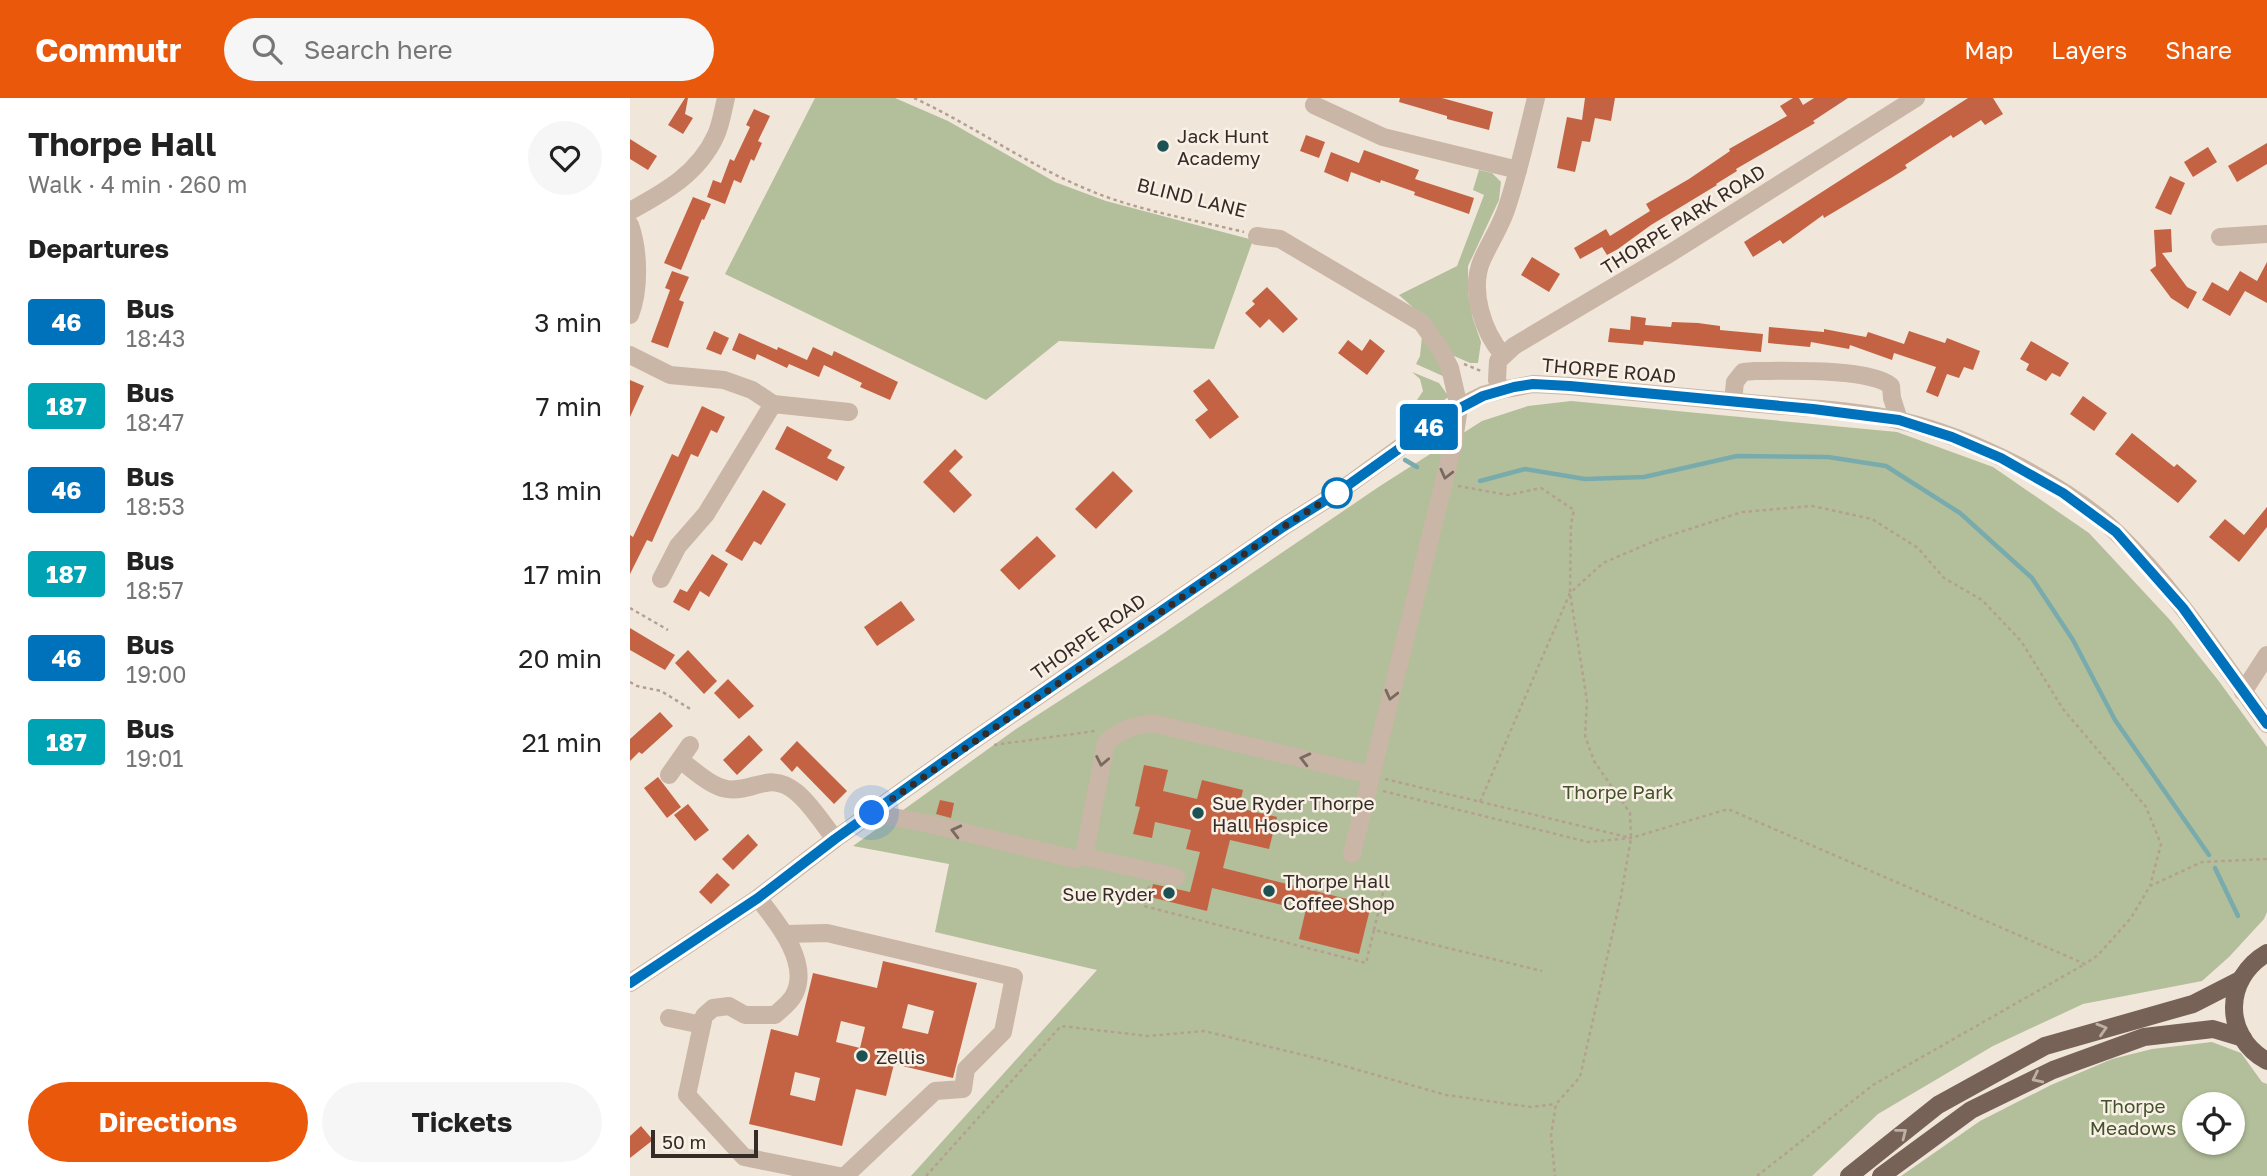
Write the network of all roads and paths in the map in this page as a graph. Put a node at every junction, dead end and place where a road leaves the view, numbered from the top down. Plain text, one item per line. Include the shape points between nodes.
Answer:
1 (726, 98) edge
2 (914, 98) edge
3 (1536, 98) edge
4 (1916, 98) edge
5 (1314, 105) dead end
6 (1518, 170) junction
7 (630, 211) edge
8 (630, 225) edge
9 (2267, 234) edge
10 (1257, 236) joint
11 (2220, 237) dead end
12 (630, 315) edge
13 (630, 355) edge
14 (1503, 355) junction
15 (1501, 390) junction
16 (1733, 401) junction
17 (773, 404) junction
18 (1459, 407) junction
19 (849, 412) dead end
20 (1899, 420) junction
21 (1444, 483) junction
22 (661, 579) dead end
23 (1570, 593) junction
24 (630, 608) edge
25 (668, 630) dead end
26 (2267, 655) edge
27 (630, 682) edge
28 (2244, 692) junction
29 (692, 710) dead end
30 (2267, 724) edge
31 (1104, 730) dead end
32 (973, 741) junction
33 (670, 775) dead end
34 (1370, 781) junction
35 (1480, 802) junction
36 (872, 813) junction
37 (1631, 838) junction
38 (835, 839) junction
39 (1352, 854) dead end
40 (1082, 856) junction
41 (2267, 859) edge
42 (1152, 872) junction
43 (1388, 872) dead end
44 (1176, 877) dead end
45 (2150, 886) junction
46 (758, 898) junction
47 (1374, 930) junction
48 (786, 933) junction
49 (2266, 952) edge
50 (2085, 964) junction
51 (1542, 971) dead end
52 (2240, 980) junction
53 (630, 983) edge
54 (669, 1018) dead end
55 (702, 1025) junction
56 (2243, 1038) junction
57 (2266, 1061) edge
58 (1556, 1104) junction
59 (839, 1176) edge
60 (845, 1176) edge
61 (926, 1176) edge
62 (1555, 1176) edge
63 (1757, 1176) edge
64 (1849, 1176) edge
65 (1881, 1176) edge

1 - 7 street via 717,134 704,157 685,177
2 - 10 path, BLIND LANE via 1084,189
3 - 6 street
4 - 14 street, THORPE PARK ROAD
5 - 6 street via 1383,137
6 - 14 street via 1496,236 1479,269 1484,325
8 - 12 street via 636,285
9 - 11 street
10 - 18 street, BLIND LANE via 1280,239 1422,324 1450,368
13 - 17 street via 670,375 724,380
14 - 15 street via 1496,370
15 - 16 street, THORPE ROAD via 1533,384
15 - 18 street, THORPE ROAD
16 - 20 street, THORPE ROAD
16 - 20 street via 1735,382 1742,372 1861,375 1883,379 1891,386
17 - 19 street
17 - 22 street
18 -> 21 street
18 - 32 street, THORPE ROAD
20 - 28 street, THORPE ROAD via 2001,458 2100,518 2154,572
21 - 23 path via 1508,495 1541,488 1573,510
21 -> 34 street
23 - 35 path
23 - 37 path via 1587,701 1585,736 1594,761 1630,813
23 - 45 path via 1603,564 1659,539 1742,512 1812,506 1872,519 1918,548 1944,578 1982,600 2021,641 2063,709 2146,807 2161,844
24 - 25 path
26 - 28 street
27 - 29 path via 661,691
28 - 30 street, THORPE ROAD
31 - 32 path via 980,747
32 - 36 street, THORPE ROAD
33 - 38 street via 685,752 712,783 727,789 781,784 797,792
34 - 35 path
34 - 37 path via 1588,842
34 - 39 street
34 -> 40 street via 1152,723 1131,726 1106,743
35 - 37 path
36 - 38 street, THORPE ROAD
40 -> 36 street via 1066,858
37 - 50 path via 1728,809
37 - 58 path via 1580,1077
38 - 46 street, THORPE ROAD
40 - 42 street
41 - 45 path via 2202,862
42 - 44 street
42 - 47 path via 1144,906 1366,963
43 - 47 path
45 - 50 path via 2131,918
46 - 48 street
46 - 53 street, THORPE ROAD
47 - 51 path
48 - 55 street via 799,975 794,996 775,1015 745,1015 729,1006 713,1008
48 - 60 street via 827,933 1014,977 1003,1032 966,1069 963,1089 935,1091
49 - 52 main road
50 - 63 path via 1873,1085
52 - 56 main road via 2234,1014
64 -> 52 main road via 1938,1105 2045,1046 2193,1004
54 - 55 street
55 - 59 street via 687,1095 744,1157
56 - 57 main road
56 -> 65 main road via 2213,1029 2144,1037 2053,1070 1971,1110
58 - 61 path via 1531,1107 1446,1096 1204,1031 1148,1036 1061,1026
58 - 62 path via 1551,1135

